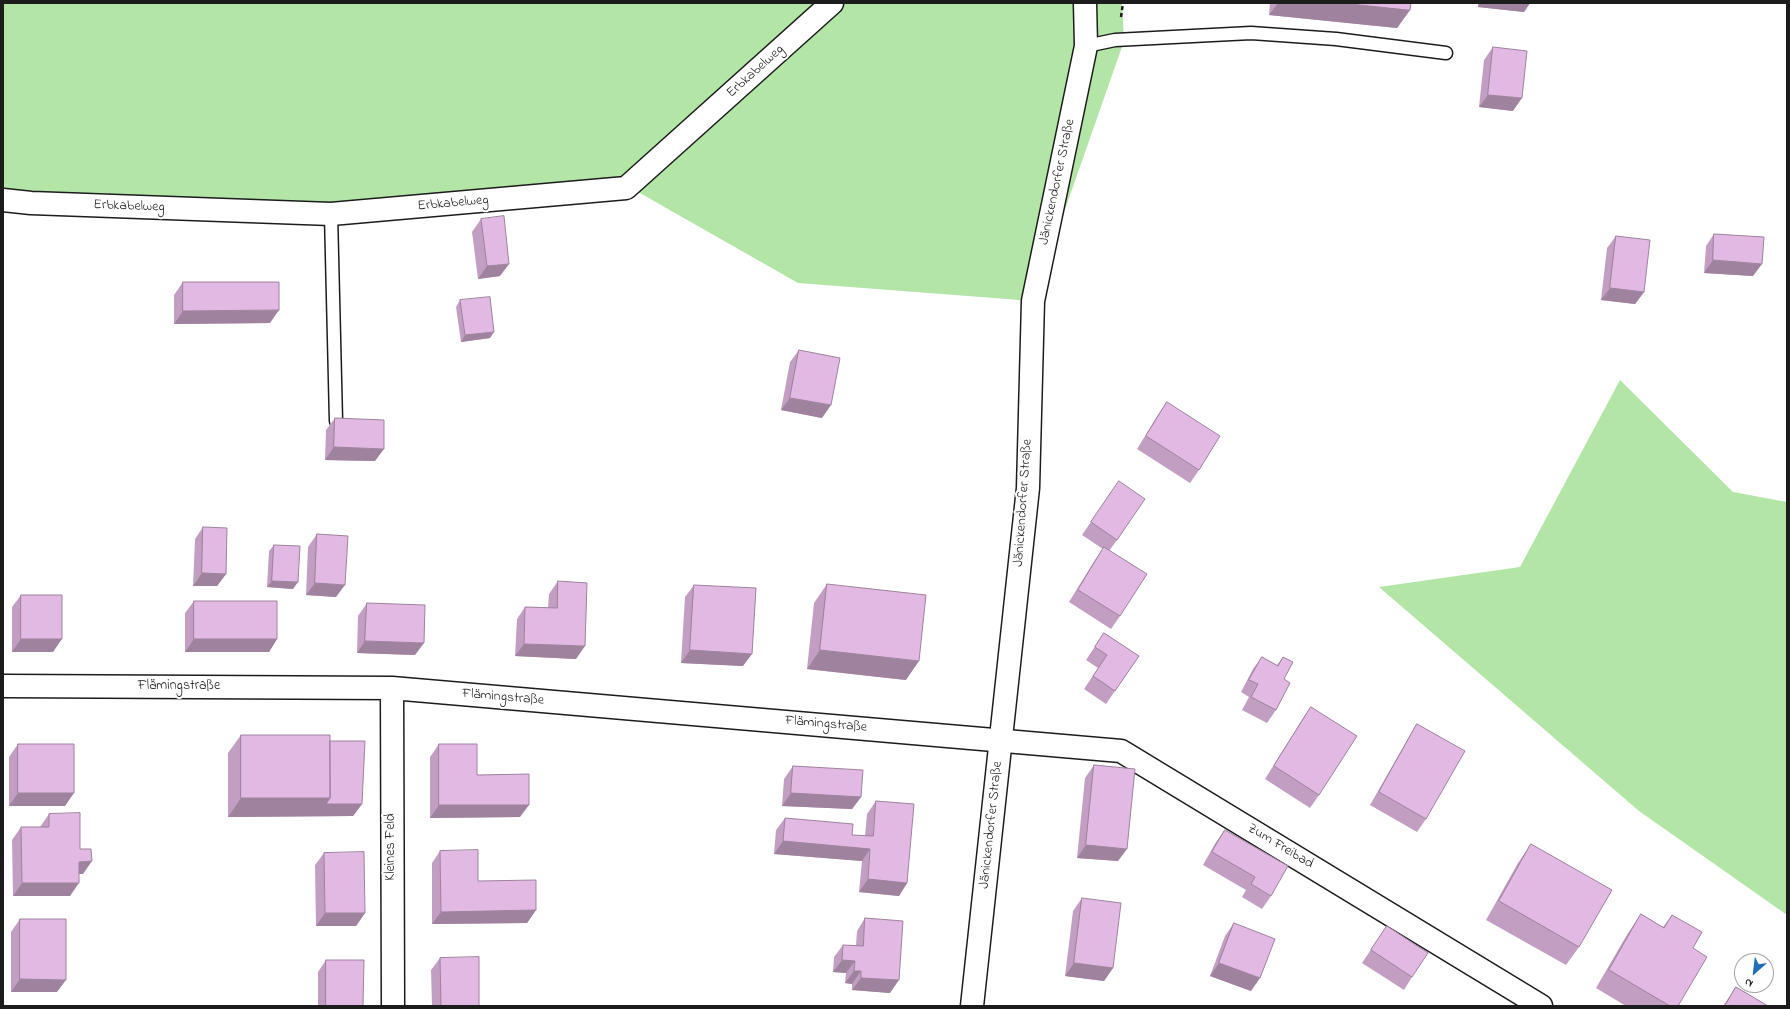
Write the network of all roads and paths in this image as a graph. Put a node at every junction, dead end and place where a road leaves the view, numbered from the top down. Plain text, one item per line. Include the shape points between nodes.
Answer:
1 (832, 3) edge
2 (1084, 3) edge
3 (1123, 3) edge
4 (1115, 40) junction
5 (1086, 46) junction
6 (1446, 53) dead end
7 (3, 200) edge
8 (331, 214) junction
9 (336, 421) edge
10 (3, 686) edge
11 (392, 688) junction
12 (1001, 740) junction
13 (1539, 1005) edge
14 (393, 1006) edge
15 (972, 1006) edge

1 - 8 street, Erbkabelweg via 626,188
2 - 5 street, Jänickendorfer Straße
3 - 4 path
4 - 5 lane
4 - 6 lane via 1251,33 1336,39
5 - 12 street, Jänickendorfer Straße via 1033,301 1028,488
7 - 8 street, Erbkabelweg
8 - 9 lane
10 - 11 street, Flämingstraße
11 - 12 street, Flämingstraße
11 - 14 street, Kleines Feld
12 - 13 street, Zum Freibad via 1121,751
12 - 15 street, Jänickendorfer Straße

